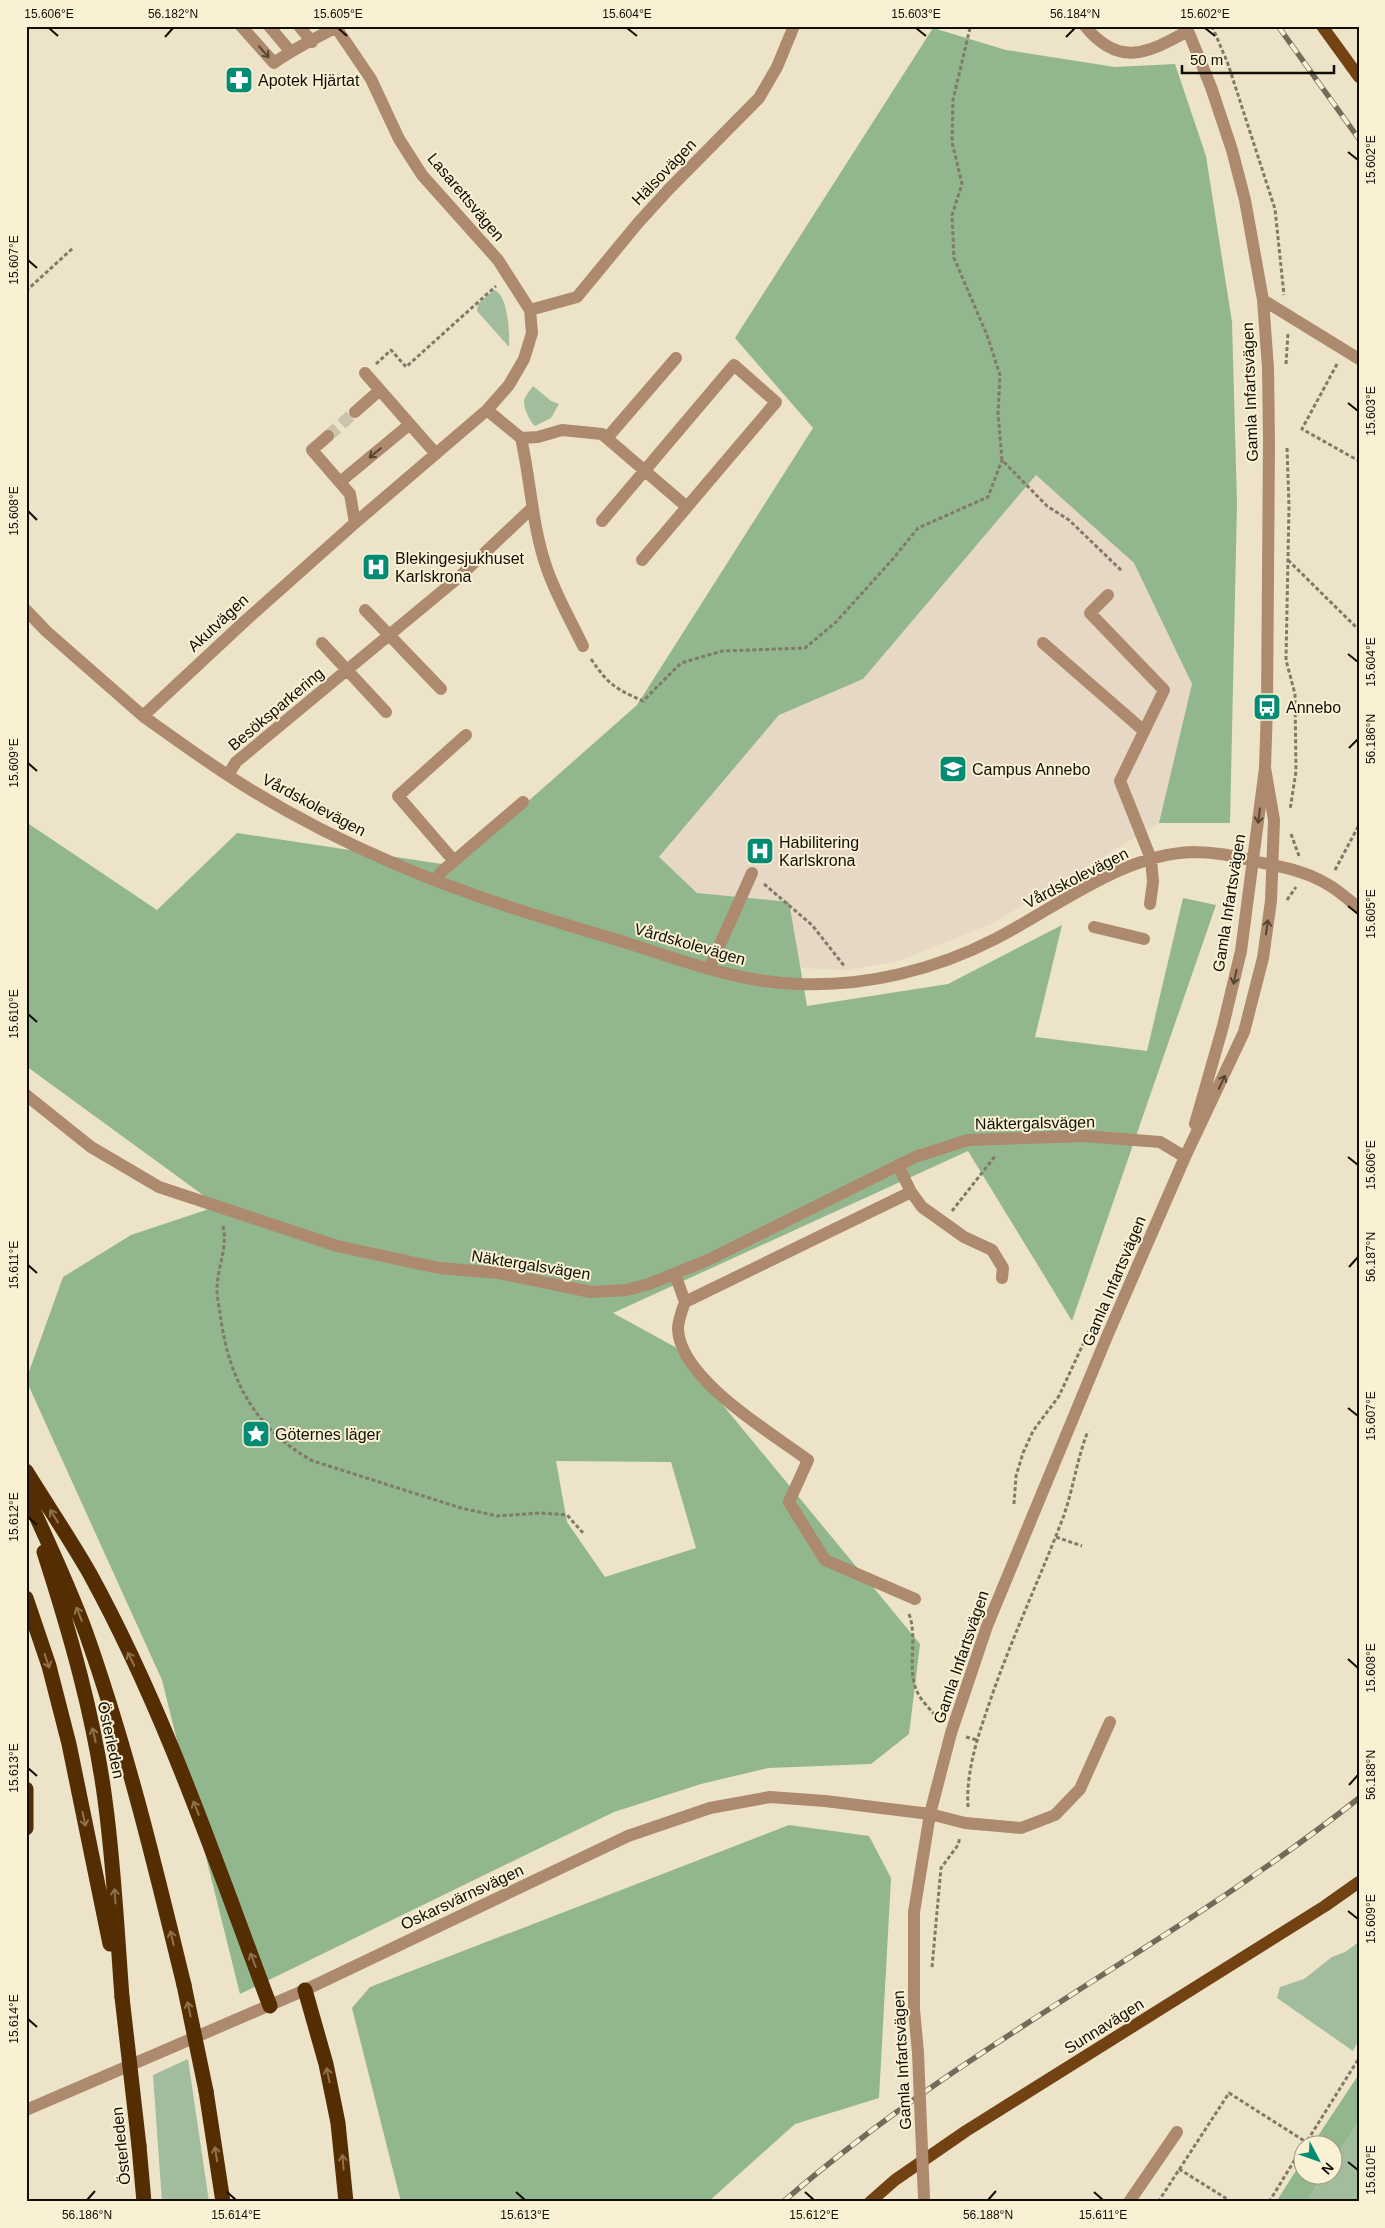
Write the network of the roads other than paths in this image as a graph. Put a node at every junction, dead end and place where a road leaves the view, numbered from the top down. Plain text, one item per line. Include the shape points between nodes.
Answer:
1 (242, 26) edge
2 (269, 26) edge
3 (299, 26) edge
4 (794, 26) edge
5 (1085, 26) edge
6 (1322, 26) edge
7 (336, 27) edge
8 (1187, 29) edge
9 (312, 42) junction
10 (290, 51) junction
11 (1359, 77) edge
12 (1262, 300) junction
13 (530, 310) junction
14 (676, 358) dead end
15 (1359, 359) edge
16 (365, 373) road end
17 (380, 390) junction
18 (487, 410) junction
19 (355, 412) tunnel mouth
20 (410, 424) junction
21 (328, 436) tunnel mouth
22 (521, 438) junction
23 (607, 438) junction
24 (436, 454) junction
25 (645, 470) junction
26 (340, 482) junction
27 (687, 507) junction
28 (531, 508) junction
29 (602, 521) dead end
30 (354, 523) junction
31 (642, 560) dead end
32 (1108, 595) dead end
33 (26, 610) edge
34 (365, 610) dead end
35 (389, 636) junction
36 (1043, 642) dead end
37 (322, 643) dead end
38 (583, 646) road end
39 (348, 671) junction
40 (441, 689) dead end
41 (386, 712) dead end
42 (143, 716) junction
43 (1144, 731) junction
44 (466, 735) dead end
45 (1265, 768) junction
46 (228, 775) junction
47 (523, 802) dead end
48 (1151, 859) junction
49 (1253, 860) junction
50 (454, 861) junction
51 (1274, 865) junction
52 (752, 873) road end
53 (436, 880) junction
54 (1150, 904) dead end
55 (1359, 908) edge
56 (1094, 928) dead end
57 (1144, 938) dead end
58 (709, 969) junction
59 (26, 1095) edge
60 (1185, 1157) junction
61 (898, 1165) junction
62 (911, 1192) junction
63 (674, 1274) junction
64 (1002, 1278) dead end
65 (685, 1302) junction
66 (26, 1471) edge
67 (26, 1494) edge
68 (26, 1498) edge
69 (26, 1598) edge
70 (915, 1599) dead end
71 (1110, 1722) dead end
72 (26, 1789) edge
73 (930, 1814) junction
74 (26, 1828) edge
75 (1359, 1882) edge
76 (305, 1990) junction
77 (122, 1997) junction
78 (270, 2006) junction
79 (26, 2110) edge
80 (1177, 2132) dead end
81 (924, 2200) edge
82 (144, 2202) edge
83 (223, 2202) edge
84 (346, 2202) edge
85 (870, 2202) edge
86 (1129, 2202) edge

1 -> 10 street via 274,64
2 - 10 street
3 - 9 street
4 - 13 street, Hälsovägen via 777,67 759,98 651,210 577,297
5 - 8 street via 1095,38 1115,51 1141,53
6 - 11 main road
7 - 9 street
7 - 13 street, Lasarettsvägen via 371,79 400,139 422,175 498,260
8 - 12 street, Gamla Infartsvägen via 1232,150 1245,200
9 - 10 street
12 - 15 street
12 - 45 street, Gamla Infartsvägen via 1268,368 1269,442
13 - 18 street, Akutvägen via 532,333 524,359 509,385
14 - 23 street
16 - 17 street
17 - 19 street
17 - 20 street
18 - 22 street
18 - 24 street, Akutvägen
20 - 24 street
20 -> 26 street
21 - 26 street via 312,450
22 - 23 street via 562,430 602,434
22 - 28 street
23 - 25 street
24 - 30 street, Akutvägen
25 - 27 street
25 - 27 street via 734,365 776,402
25 - 29 street
26 - 30 street via 350,494
27 - 31 street
28 - 35 street, Besöksparkering via 458,578
28 - 38 street via 547,570
30 - 42 street, Akutvägen
32 - 43 street via 1090,613 1164,690
33 - 42 street
34 - 35 street
35 - 39 street, Besöksparkering
35 - 40 street
36 - 43 street
37 - 39 street, Besöksparkering
39 - 41 street, Besöksparkering
39 - 46 street, Besöksparkering via 236,762
42 - 46 street, Vårdskolevägen
43 - 48 street via 1120,781
44 - 50 street via 398,796
45 -> 49 street, Gamla Infartsvägen
45 - 51 street, Gamla Infartsvägen via 1274,820
46 - 53 street, Vårdskolevägen via 322,829
47 - 50 street
48 - 49 street, Vårdskolevägen via 1192,852
48 - 54 street via 1153,882
48 - 58 street, Vårdskolevägen via 1087,887 994,940 944,962 899,975 850,982 798,984 747,978
49 - 51 street, Vårdskolevägen
49 -> 60 street, Gamla Infartsvägen via 1241,951 1232,991
50 - 53 street
51 - 55 street, Vårdskolevägen via 1327,884
60 -> 51 street, Gamla Infartsvägen via 1244,1032 1263,958
52 - 58 street
53 - 58 street, Vårdskolevägen via 512,909
56 - 57 street
59 - 63 street, Näktergalsvägen via 91,1147 159,1187 337,1246 439,1268 498,1273 591,1292 626,1290
60 - 61 street, Näktergalsvägen via 1160,1142 1084,1136 968,1140
60 - 73 street, Gamla Infartsvägen via 987,1626 951,1733
61 - 62 street
61 - 63 street, Näktergalsvägen
62 - 64 street via 922,1207 942,1223 992,1250 1003,1268
62 - 65 street
63 - 65 street
65 - 70 street via 678,1328 684,1354 721,1397 808,1460 789,1502 825,1560
78 -> 66 highway via 206,1833 157,1715 90,1574
83 -> 67 highway, bridge via 206,2091 158,1873 86,1632
77 -> 68 highway, Österleden via 112,1854 97,1748 74,1654
69 -> 77 highway, Österleden via 49,1666 68,1744
71 - 73 street, Oskarsvärnsvägen via 1080,1789 1055,1815 1021,1828 965,1823
72 - 74 highway
73 - 76 street, Oskarsvärnsvägen via 770,1797 710,1808 628,1836
73 - 81 street, Gamla Infartsvägen, bridge via 914,1912 914,2009
75 - 85 main road, Sunnavägen via 966,2131 895,2180
76 - 78 street, Oskarsvärnsvägen
84 -> 76 highway via 338,2123 326,2064
77 - 82 highway, Österleden, bridge
78 - 79 street, Oskarsvärnsvägen
80 - 86 street

